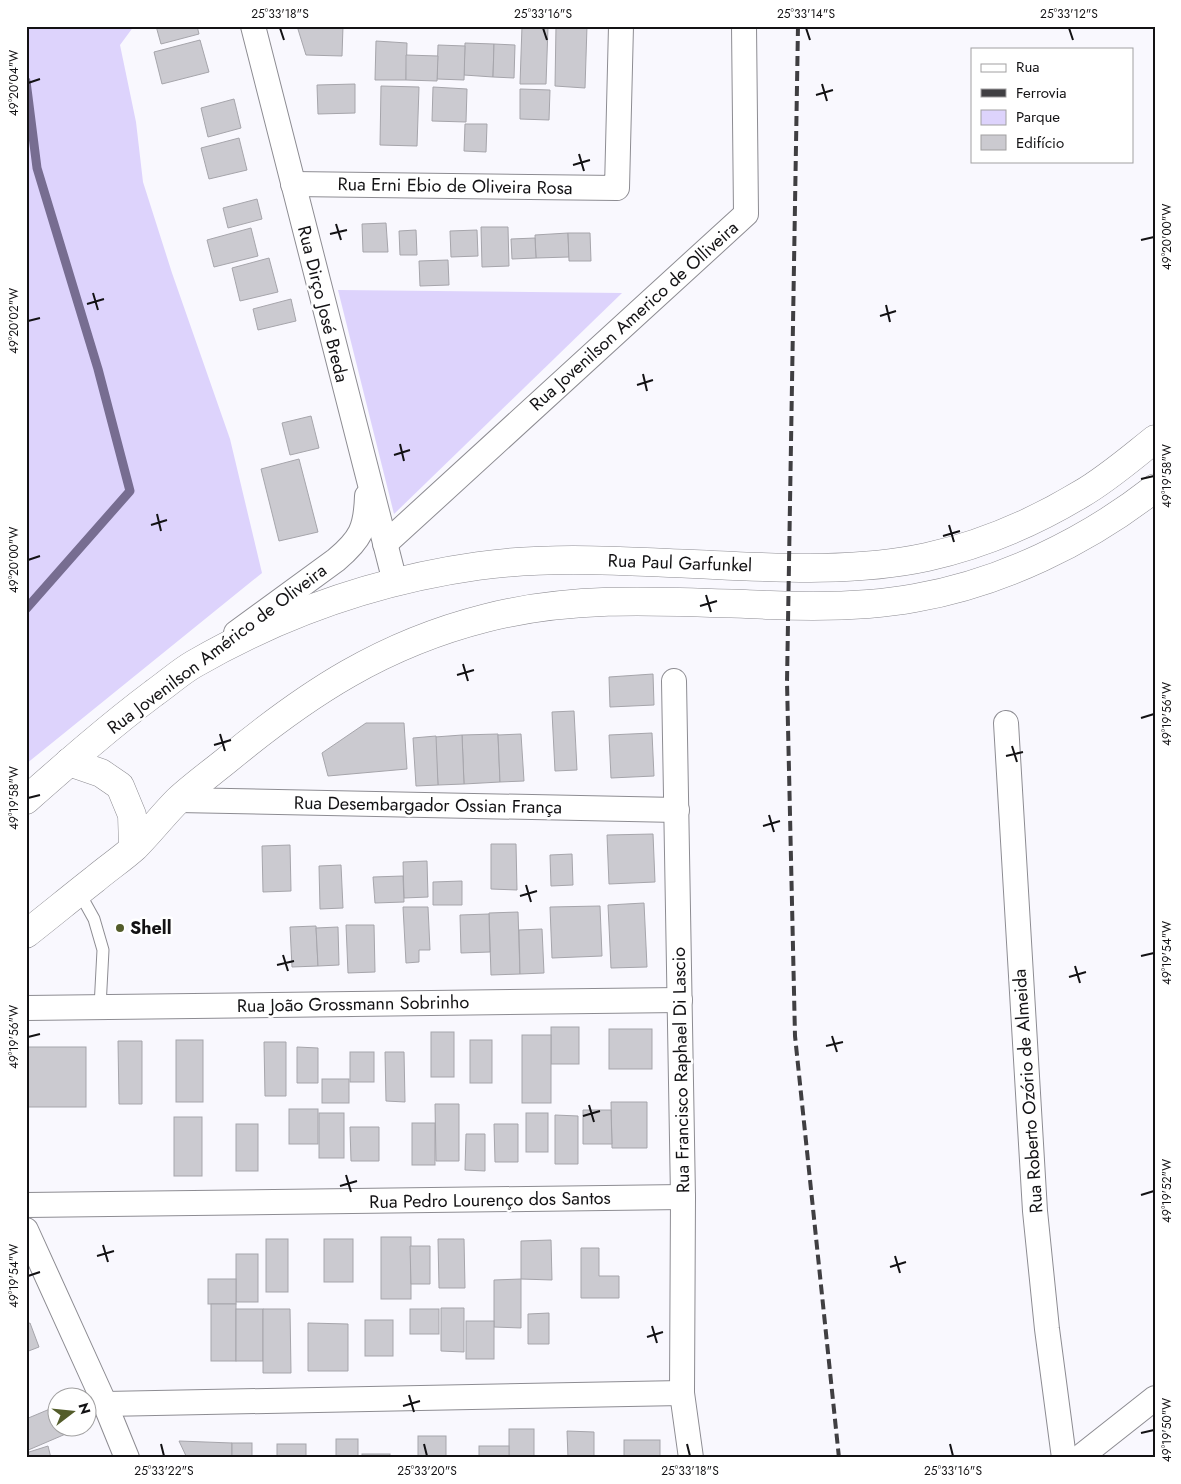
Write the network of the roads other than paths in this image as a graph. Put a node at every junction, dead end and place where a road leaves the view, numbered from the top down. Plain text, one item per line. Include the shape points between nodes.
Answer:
1 (253, 26) edge
2 (621, 26) edge
3 (744, 26) edge
4 (292, 184) junction
5 (1155, 439) edge
6 (367, 476) junction
7 (1155, 488) edge
8 (385, 544) junction
9 (395, 582) junction
10 (192, 665) junction
11 (674, 681) dead end
12 (1006, 723) dead end
13 (69, 762) junction
14 (26, 800) edge
15 (178, 800) junction
16 (677, 810) junction
17 (133, 848) junction
18 (79, 892) junction
19 (26, 934) edge
20 (680, 1000) junction
21 (100, 1007) junction
22 (26, 1008) edge
23 (683, 1197) junction
24 (26, 1205) edge
25 (26, 1230) edge
26 (682, 1393) junction
27 (1155, 1398) edge
28 (105, 1404) junction
29 (127, 1458) edge
30 (691, 1458) edge
31 (1064, 1458) edge
32 (1079, 1458) edge

1 - 4 street, Rua Dirço José Breda
2 - 4 street, Rua Erni Ebio de Oliveira Rosa via 617,188
3 - 8 street, Rua Jovenilson Americo de Olliveira via 746,214
4 - 6 street, Rua Dirço José Breda
5 - 9 main road, Rua Paul Garfunkel via 1083,493 1049,512 968,546 925,557 856,565 772,567 531,560 438,572
6 - 8 street, Rua Dirço José Breda
6 - 10 street, Rua Jovenilson Américo de Oliveira via 366,514 361,534 351,548
7 - 15 main road via 1078,539 1025,564 946,592 866,604 827,606 634,600 590,602 488,617 435,632 383,654 291,709
8 - 9 street, Rua Dirço José Breda
9 - 10 main road, Rua Paul Garfunkel via 299,613
10 - 13 main road, Rua Jovenilson Américo de Oliveira
11 - 16 street, Rua Francisco Raphael Di Lascio
12 - 31 street, Rua Roberto Ozório de Almeida via 1035,1211
13 - 14 main road, Rua Jovenilson Américo de Oliveira
13 - 17 main road via 101,773 120,786 132,815
15 - 16 street, Rua Desembargador Ossian França
15 - 17 main road
16 - 20 street, Rua Francisco Raphael Di Lascio
17 - 18 main road
18 - 19 main road
18 - 21 lane via 94,919 103,950
20 - 21 street, Rua João Grossmann Sobrinho
20 - 23 street, Rua Francisco Raphael Di Lascio
21 - 22 street, Rua João Grossmann Sobrinho
23 - 24 street, Rua Pedro Lourenço dos Santos
23 - 26 street, Rua Francisco Raphael Di Lascio
25 - 28 street
26 - 28 street
26 - 30 street, Rua Francisco Raphael Di Lascio
27 - 32 street
28 - 29 street

